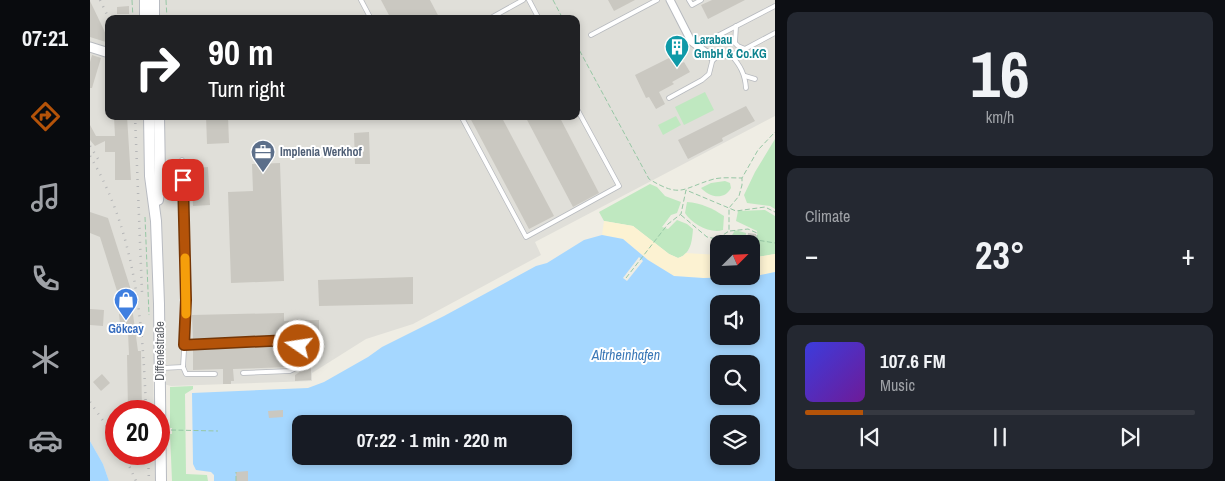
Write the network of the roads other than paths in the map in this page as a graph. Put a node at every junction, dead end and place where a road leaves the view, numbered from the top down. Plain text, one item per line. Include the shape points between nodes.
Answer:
1 (145, 0) edge
2 (154, 0) edge
3 (361, 0) edge
4 (523, 0) edge
5 (529, 0) edge
6 (657, 0) edge
7 (670, 0) edge
8 (689, 0) edge
9 (701, 0) edge
10 (775, 6) edge
11 (145, 15) edge
12 (154, 15) edge
13 (369, 15) edge
14 (496, 15) edge
15 (537, 15) edge
16 (736, 26) junction
17 (775, 33) edge
18 (591, 35) dead end
19 (698, 46) junction
20 (90, 47) edge
21 (745, 49) junction
22 (105, 52) edge
23 (731, 55) junction
24 (713, 58) junction
25 (745, 76) junction
26 (755, 79) dead end
27 (746, 88) dead end
28 (670, 98) dead end
29 (580, 114) edge
30 (149, 120) edge
31 (159, 120) edge
32 (463, 120) edge
33 (182, 160) dead end
34 (156, 221) junction
35 (184, 345) junction
36 (183, 367) junction
37 (160, 369) junction
38 (243, 373) dead end
39 (215, 374) dead end
40 (161, 481) edge

1 - 11 main road
2 - 12 main road
3 - 13 lane
4 - 14 lane
5 - 15 lane
6 - 18 lane
7 - 19 street via 691,41
8 - 9 lane via 692,5
10 - 16 lane
16 - 19 lane
16 - 21 lane via 736,43
17 - 21 lane
19 - 24 street
20 - 22 street
21 - 23 lane
23 - 24 lane
23 - 25 lane
24 - 28 lane via 709,74
25 - 26 lane
25 - 27 lane
29 - 32 lane via 619,186 526,237
30 - 34 main road, Diffenéstraße via 150,176
31 - 34 main road, Diffenéstraße via 160,178
33 - 35 lane
34 - 37 main road, Diffenéstraße
35 - 36 lane
35 - 38 lane via 290,340 299,346 300,363 297,368
36 - 37 lane
36 - 39 lane via 186,374
37 - 40 main road, Diffenéstraße

